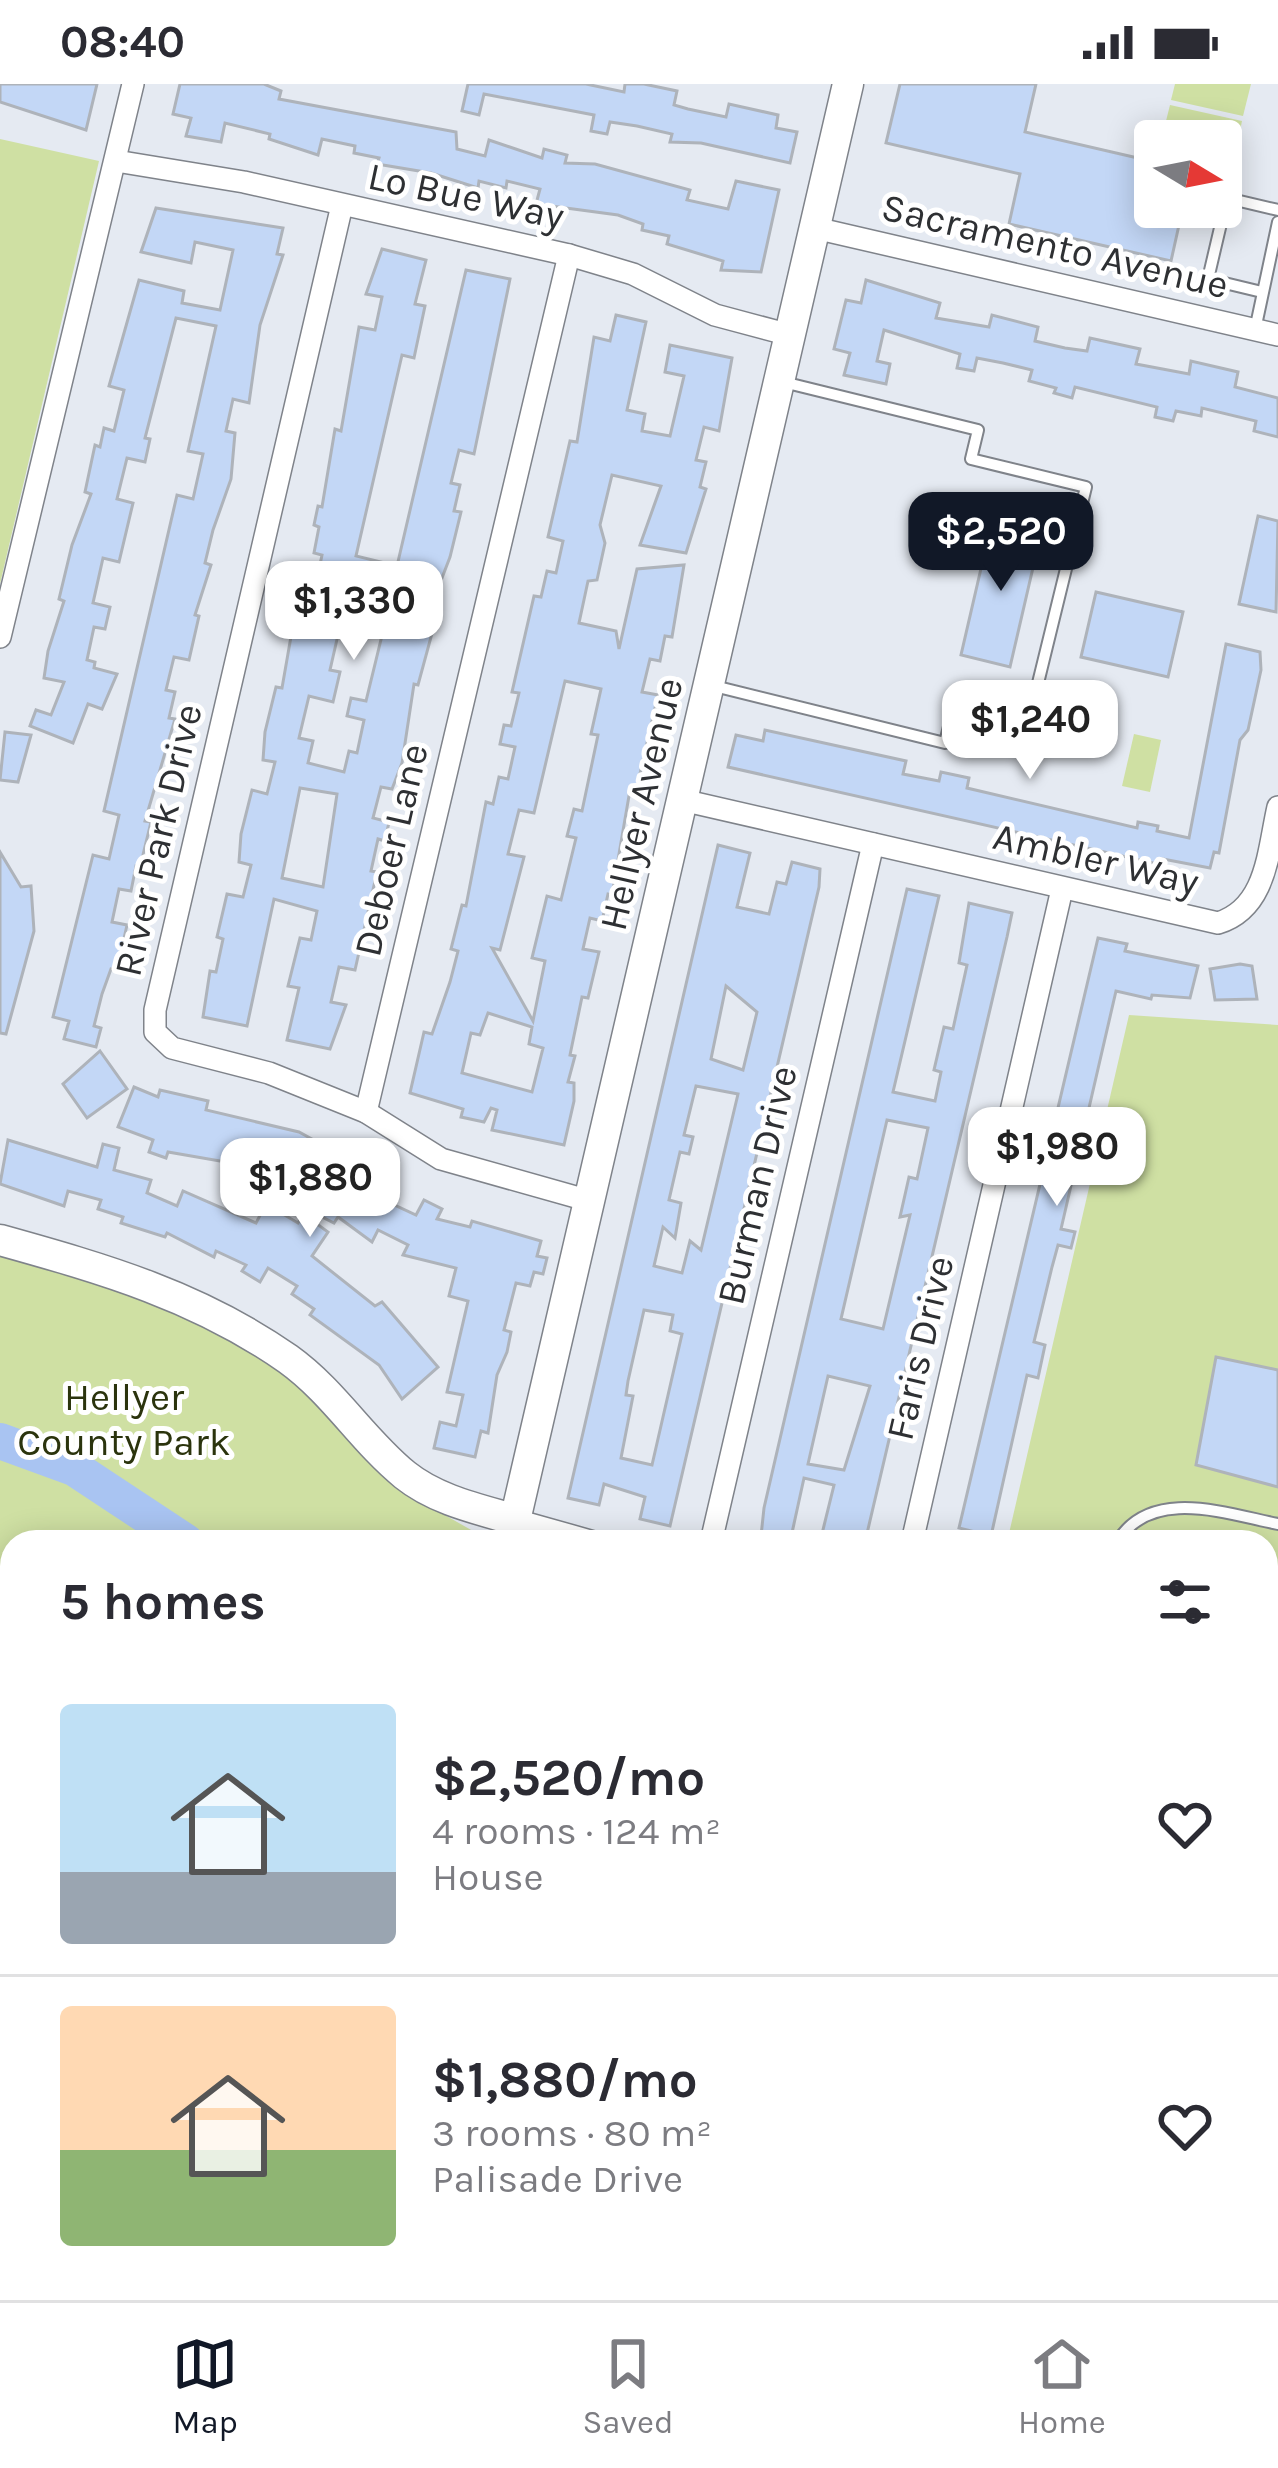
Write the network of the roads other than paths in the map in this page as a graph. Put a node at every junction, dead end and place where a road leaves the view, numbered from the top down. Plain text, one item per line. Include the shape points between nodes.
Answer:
1 (133, 84) edge
2 (848, 84) edge
3 (116, 161) junction
4 (342, 205) junction
5 (1278, 210) edge
6 (1278, 222) edge
7 (815, 228) junction
8 (569, 255) junction
9 (1262, 292) junction
10 (1255, 330) junction
11 (790, 334) junction
12 (1278, 335) edge
13 (779, 381) junction
14 (0, 637) edge
15 (709, 685) junction
16 (682, 800) junction
17 (1278, 807) edge
18 (873, 844) junction
19 (1062, 890) junction
20 (366, 1112) junction
21 (590, 1202) junction
22 (0, 1240) edge
23 (1278, 1523) edge
24 (511, 1530) edge
25 (513, 1530) edge
26 (714, 1530) edge
27 (915, 1530) edge
28 (1129, 1530) edge

1 - 3 street
2 - 7 street, Hellyer Avenue
3 - 4 street, Lo Bue Way
3 - 14 street
4 - 8 street, Lo Bue Way
4 - 20 street, River Park Drive via 155,1032 172,1048 269,1072
5 - 9 lane via 1227,198 1208,279
6 - 9 lane
7 - 10 street, Sacramento Avenue
7 - 11 street, Hellyer Avenue
8 - 11 street, Lo Bue Way via 633,274 716,315
8 - 20 street, Deboer Lane
9 - 10 lane
10 - 12 street, Sacramento Avenue
11 - 13 street, Hellyer Avenue
13 - 15 street, Hellyer Avenue
13 - 15 lane via 978,430 971,459 1086,487 1028,724 954,706 945,743
15 - 16 street, Hellyer Avenue
16 - 18 street, Ambler Way
16 - 21 street, Hellyer Avenue
17 - 19 street, Ambler Way via 1259,886 1238,917 1198,920
18 - 19 street, Ambler Way
18 - 26 street, Burman Drive
19 - 27 street, Faris Drive
20 - 21 street, River Park Drive via 441,1159
21 - 25 street, Hellyer Avenue
22 - 24 street via 130,1276 233,1322 344,1407 408,1478
23 - 28 lane via 1172,1507

